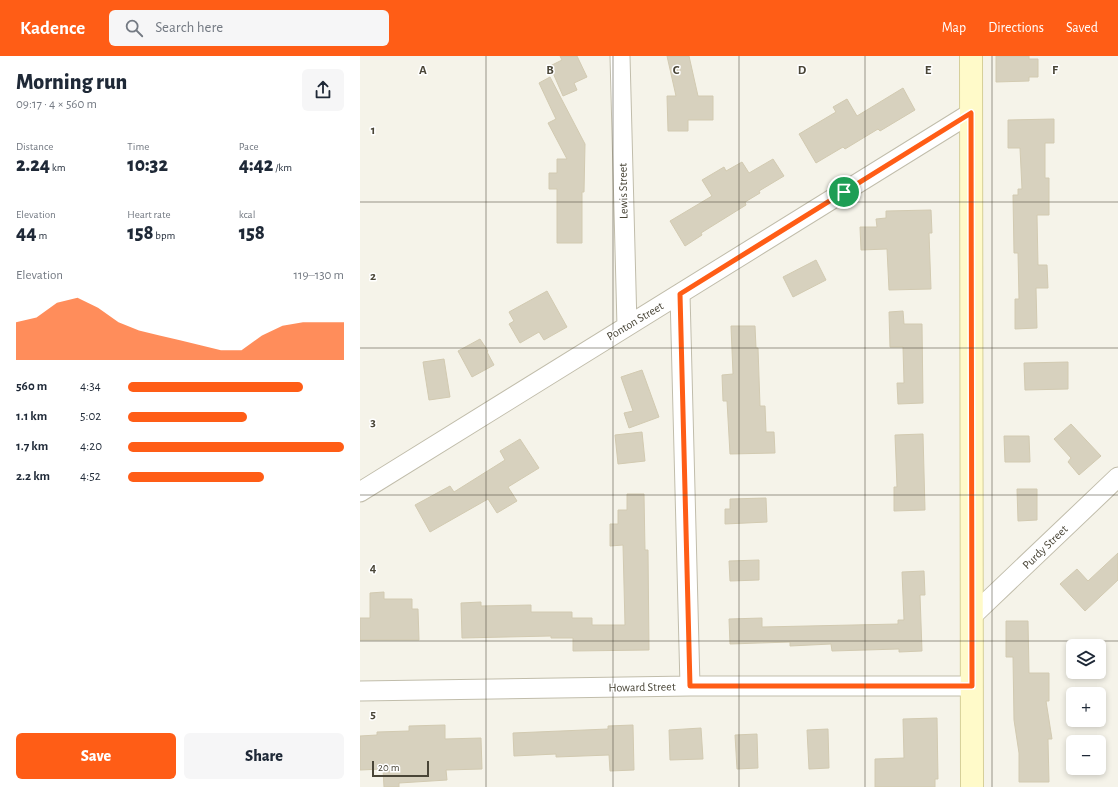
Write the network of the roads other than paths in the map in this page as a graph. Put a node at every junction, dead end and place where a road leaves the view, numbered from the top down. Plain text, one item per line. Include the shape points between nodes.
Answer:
1 (620, 56) edge
2 (971, 56) edge
3 (971, 113) junction
4 (680, 294) junction
5 (626, 326) junction
6 (1118, 478) edge
7 (360, 492) edge
8 (972, 616) junction
9 (690, 686) junction
10 (972, 686) junction
11 (360, 690) edge
12 (972, 787) edge

1 - 5 street, Lewis Street
2 - 3 main road
3 - 4 street, Ponton Street
3 - 8 main road
4 - 5 street, Ponton Street
4 - 9 street
5 - 7 street, Ponton Street
6 - 8 street, Purdy Street
8 - 10 main road
9 - 10 street, Howard Street
9 - 11 street, Howard Street
10 - 12 main road

